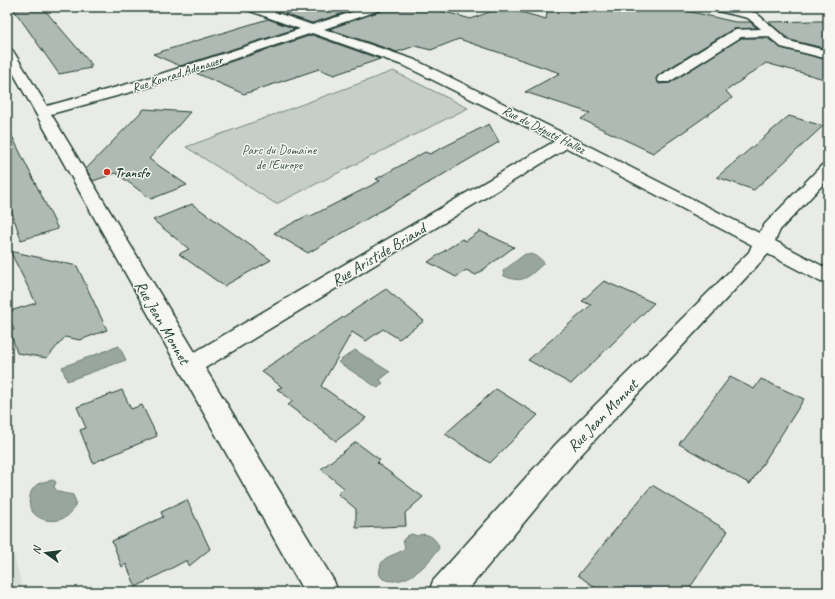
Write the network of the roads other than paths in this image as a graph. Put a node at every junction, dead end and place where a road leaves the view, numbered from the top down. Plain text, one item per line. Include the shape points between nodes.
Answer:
1 (249, 7) edge
2 (379, 7) edge
3 (713, 7) edge
4 (312, 30) junction
5 (771, 32) junction
6 (7, 51) edge
7 (828, 55) edge
8 (664, 79) dead end
9 (42, 112) junction
10 (567, 141) junction
11 (828, 169) edge
12 (763, 243) junction
13 (828, 277) edge
14 (189, 367) junction
15 (322, 592) edge
16 (445, 592) edge

1 - 4 street, Rue du Député Hallez
2 - 4 street, Rue Konrad Adenauer
3 - 5 street via 752,15
4 - 9 street, Rue Konrad Adenauer via 144,84
4 - 10 street, Rue du Député Hallez via 410,63
5 - 7 street via 785,44
5 - 8 street via 738,32
6 - 9 street, Rue Jean Monnet
9 - 14 street, Rue Jean Monnet
10 - 12 street, Rue du Député Hallez
10 - 14 street, Rue Aristide Briand
11 - 12 street, Rue Jean Monnet via 772,228
12 - 13 street, Rue du Député Hallez
12 - 16 street, Rue Jean Monnet via 756,255 566,452
14 - 15 street, Rue Jean Monnet

